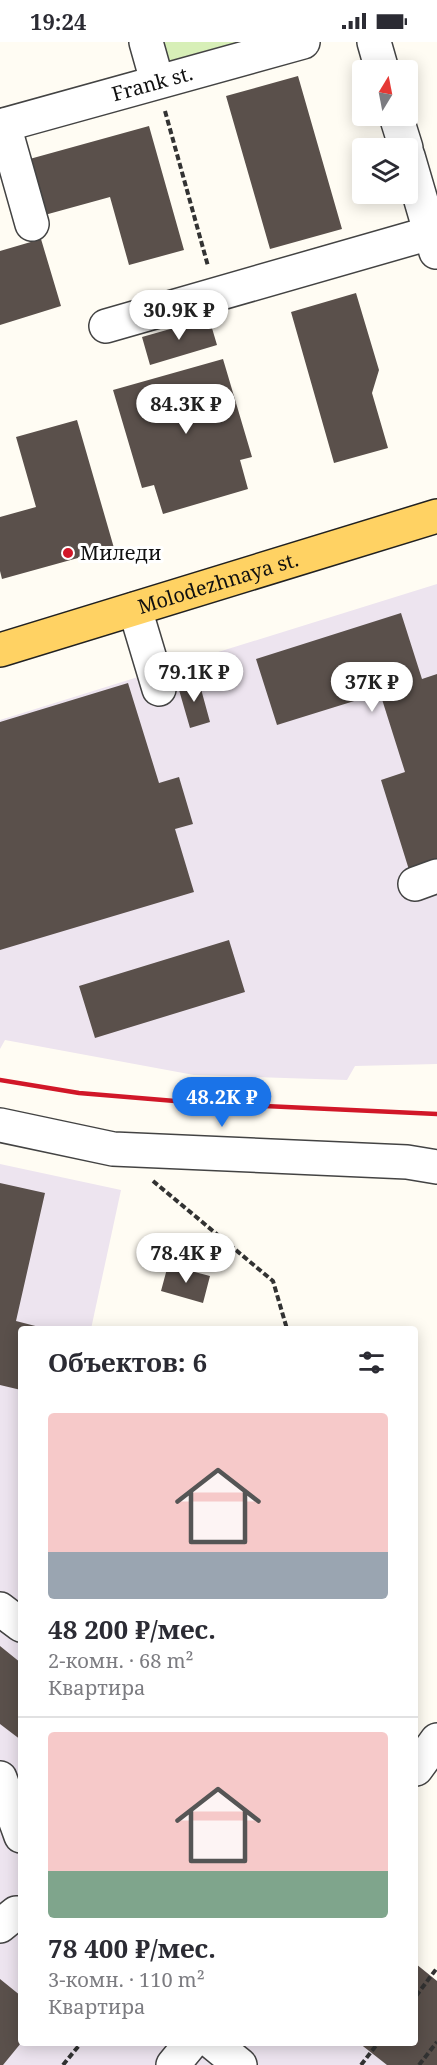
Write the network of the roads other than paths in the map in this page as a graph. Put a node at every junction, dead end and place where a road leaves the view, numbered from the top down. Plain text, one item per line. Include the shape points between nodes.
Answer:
1 (146, 42) edge
2 (303, 42) edge
3 (374, 42) edge
4 (379, 60) edge
5 (157, 81) junction
6 (2, 125) edge
7 (418, 187) edge
8 (32, 224) dead end
9 (435, 239) edge
10 (106, 326) dead end
11 (437, 516) edge
12 (135, 609) junction
13 (0, 650) edge
14 (159, 689) dead end
15 (0, 1125) edge
16 (437, 1167) edge
17 (0, 1609) edge
18 (18, 1623) edge
19 (437, 1740) edge
20 (418, 1766) edge
21 (0, 1778) edge
22 (18, 1828) edge
23 (189, 2046) edge
24 (217, 2046) edge
25 (173, 2065) edge
26 (240, 2065) edge

1 - 5 street
2 - 5 street, Frank st.
3 - 4 street
5 - 6 street, Frank st.
6 - 8 street
7 - 9 street
9 - 10 street via 216,293
11 - 12 main road, Molodezhnaya st.
12 - 13 main road, Molodezhnaya st.
12 - 14 street
15 - 16 street via 113,1149 407,1162
17 - 18 street
19 - 20 street
21 - 22 street
23 - 25 street
24 - 26 street

